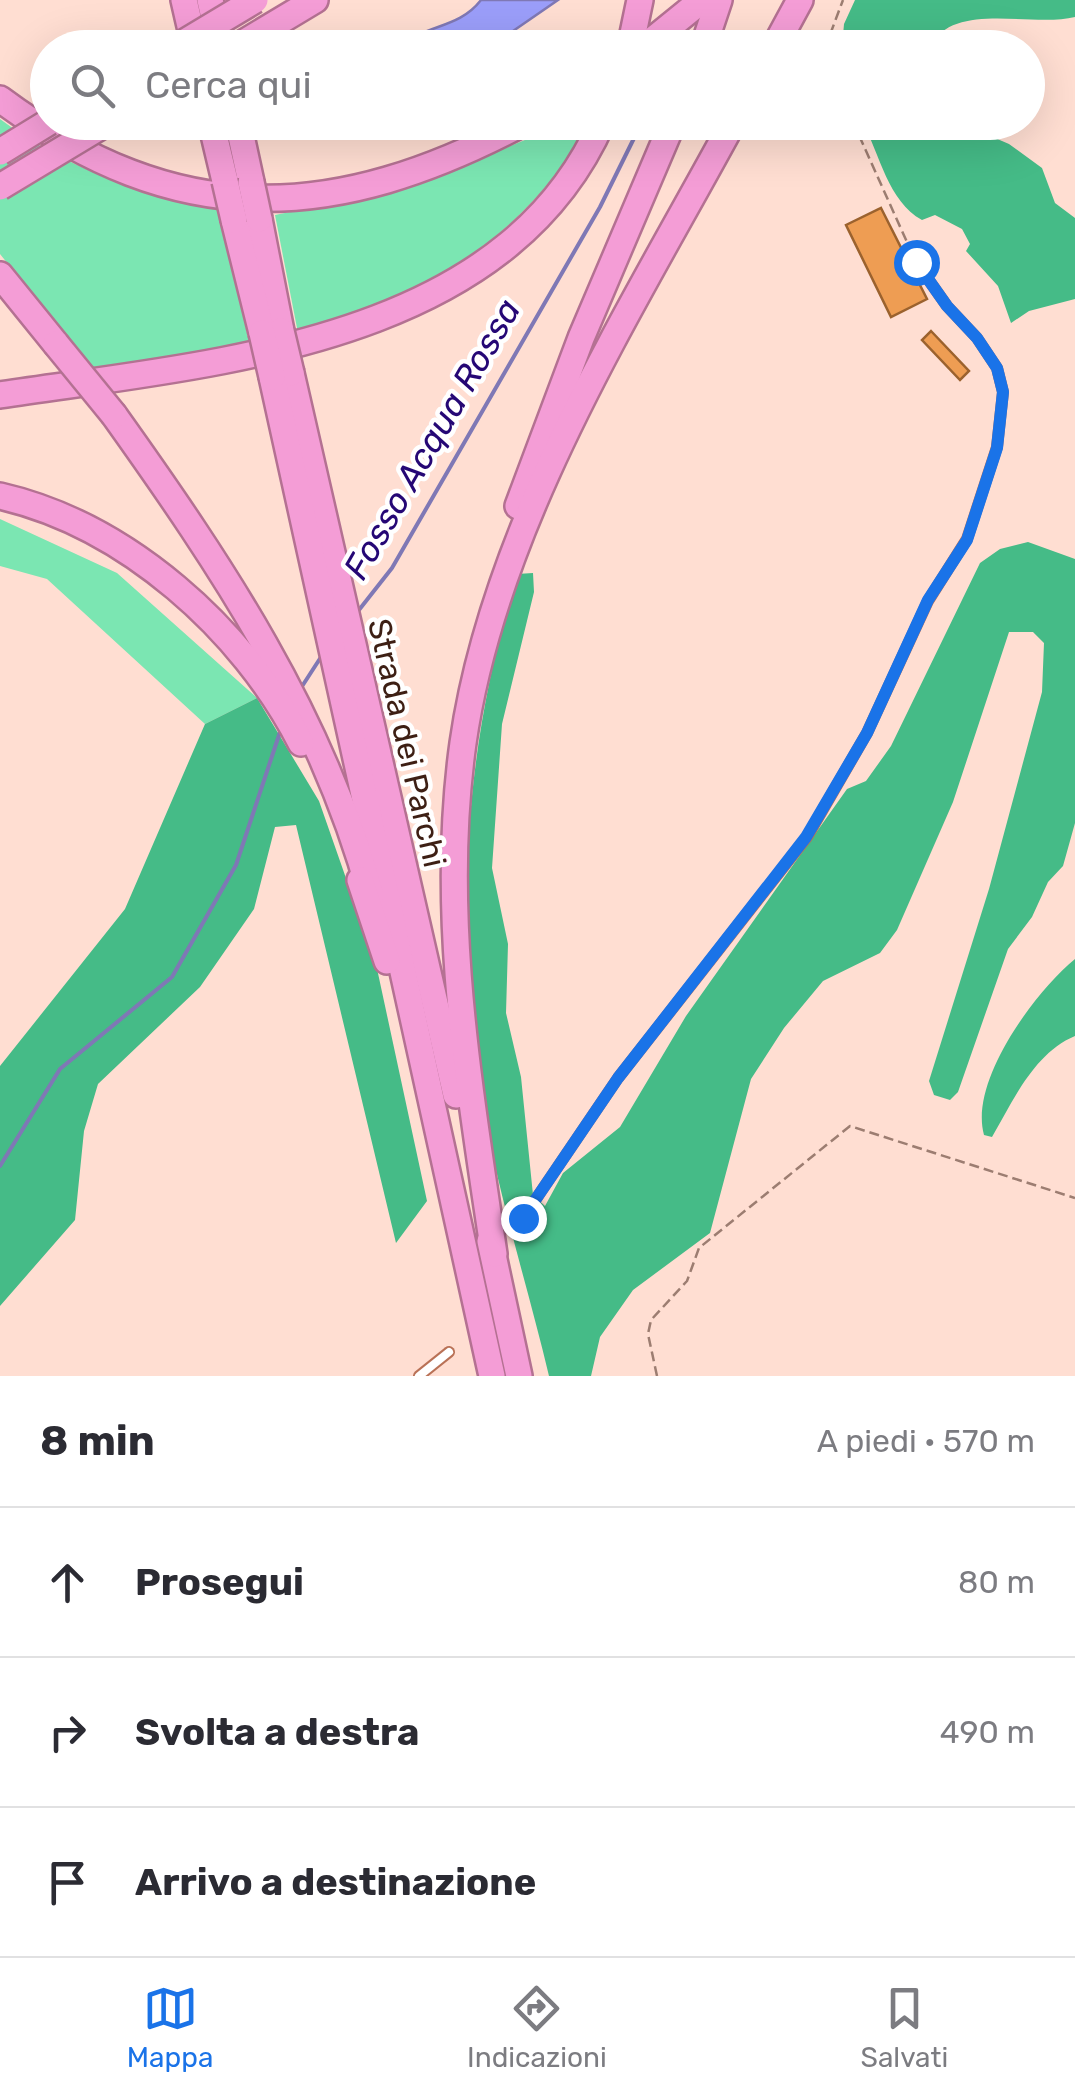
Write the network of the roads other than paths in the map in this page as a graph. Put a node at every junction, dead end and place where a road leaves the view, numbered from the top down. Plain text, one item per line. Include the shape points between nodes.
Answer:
1 (174, 0) edge
2 (184, 0) edge
3 (210, 0) edge
4 (218, 0) edge
5 (255, 0) edge
6 (314, 0) edge
7 (640, 0) edge
8 (702, 0) edge
9 (719, 0) edge
10 (800, 0) edge
11 (185, 30) edge
12 (189, 30) edge
13 (205, 30) edge
14 (218, 30) edge
15 (221, 30) edge
16 (264, 30) edge
17 (634, 30) edge
18 (665, 30) edge
19 (708, 30) edge
20 (784, 30) edge
21 (0, 99) edge
22 (30, 121) edge
23 (30, 134) edge
24 (57, 140) edge
25 (78, 140) edge
26 (215, 140) edge
27 (242, 140) edge
28 (486, 140) edge
29 (592, 140) edge
30 (665, 140) edge
31 (723, 140) edge
32 (0, 152) edge
33 (0, 186) edge
34 (246, 219) junction
35 (916, 262) road end
36 (0, 275) edge
37 (0, 395) edge
38 (0, 496) edge
39 (348, 677) junction
40 (472, 690) junction
41 (300, 725) junction
42 (456, 1214) junction
43 (523, 1218) dead end
44 (494, 1254) junction
45 (449, 1352) dead end
46 (419, 1376) edge
47 (492, 1376) edge
48 (519, 1376) edge

1 - 11 lane
2 - 12 highway
3 - 14 highway
4 - 15 lane
5 - 13 highway, bridge
6 - 16 highway
7 - 17 highway
8 - 18 highway
9 - 19 highway
10 - 20 highway
21 - 22 highway
23 - 32 highway, bridge
24 - 28 highway via 179,192 238,198 338,193 416,172
25 - 33 highway, bridge
26 - 34 highway, Strada dei Parchi, bridge via 224,181
27 - 34 highway, Strada dei Parchi, bridge via 251,182
29 - 37 highway via 569,180 529,224 484,261 390,315 325,338 216,362
30 - 40 highway via 518,508 487,610
31 - 40 highway via 543,487
34 - 39 highway, Strada dei Parchi, bridge
35 - 43 lane via 997,368 1003,392 997,448 967,540 928,600 867,733 806,837 618,1078
36 - 41 highway, bridge via 114,414 228,578 268,644
38 - 41 highway via 76,522 166,581 234,646
39 - 42 highway, Strada dei Parchi
39 - 44 highway, Strada dei Parchi
40 - 44 highway via 458,789 454,942
41 - 42 highway via 355,840
42 - 47 highway, Strada dei Parchi
44 - 48 highway, Strada dei Parchi
45 - 46 lane

